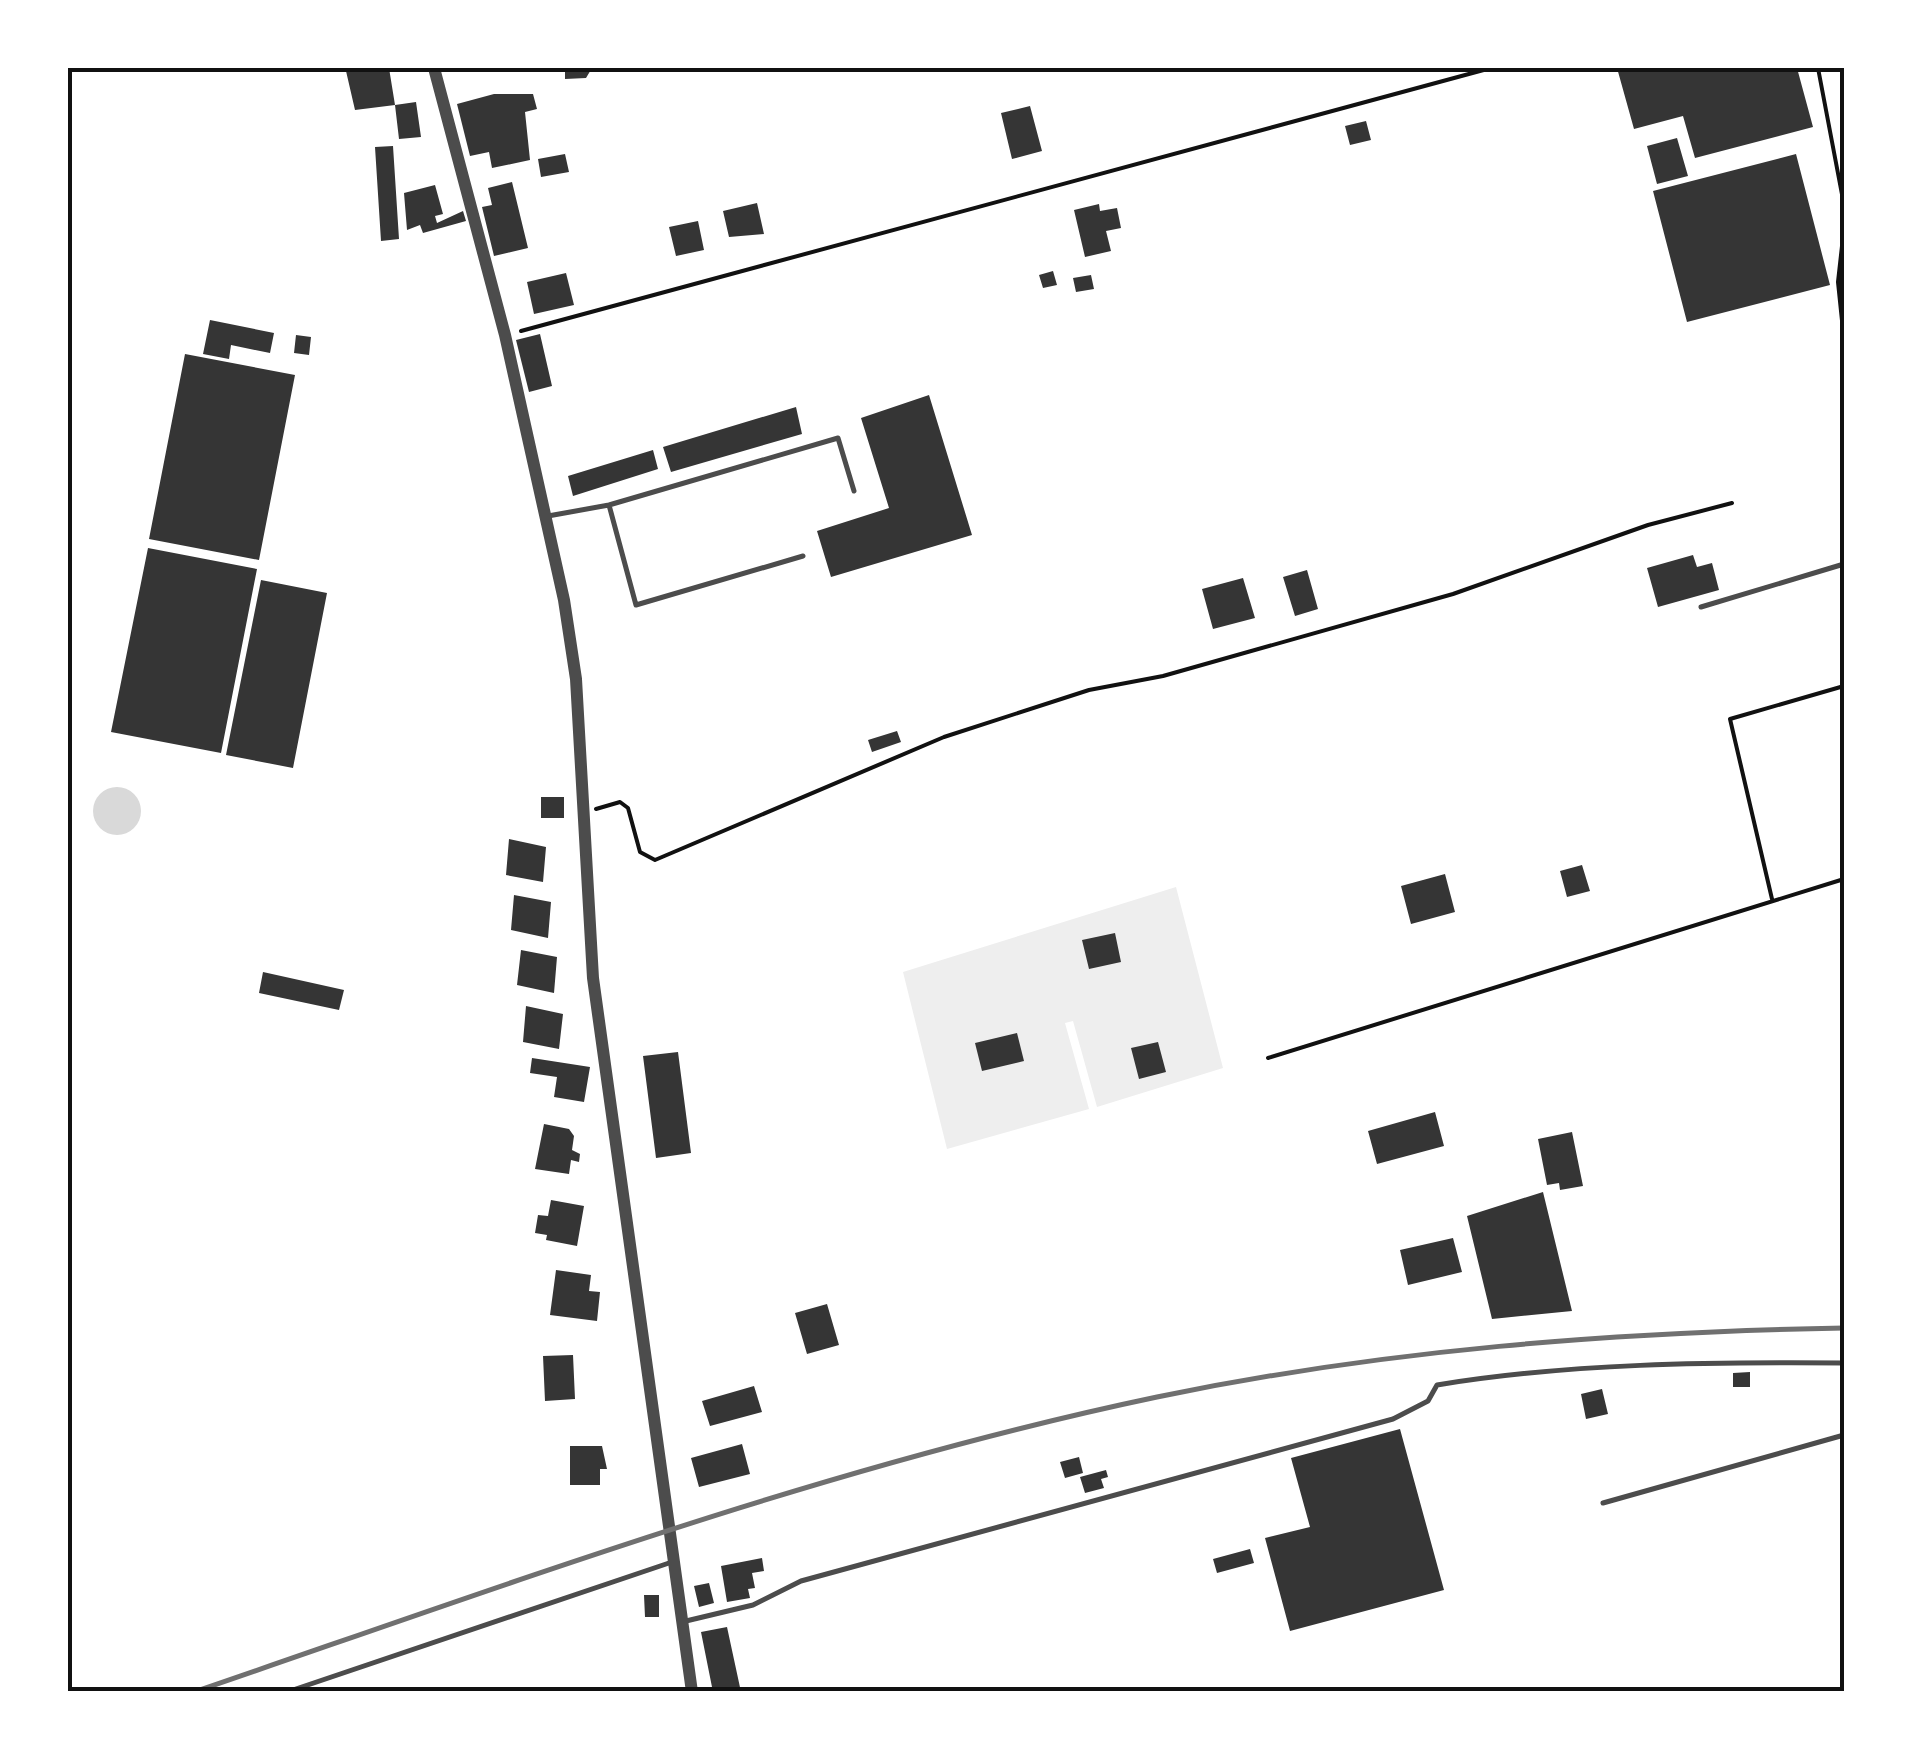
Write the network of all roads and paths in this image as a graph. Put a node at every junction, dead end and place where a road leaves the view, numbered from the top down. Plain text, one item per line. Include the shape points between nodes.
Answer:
1 (434, 68) edge
2 (1491, 68) edge
3 (1818, 68) edge
4 (1844, 205) edge
5 (1844, 228) edge
6 (505, 335) junction
7 (1844, 340) edge
8 (854, 491) dead end
9 (1732, 502) dead end
10 (609, 505) junction
11 (546, 516) junction
12 (803, 556) dead end
13 (1844, 564) edge
14 (1701, 607) dead end
15 (1844, 686) edge
16 (582, 814) junction
17 (1844, 879) edge
18 (1772, 899) junction
19 (1268, 1058) dead end
20 (1844, 1363) edge
21 (1844, 1435) edge
22 (1603, 1504) dead end
23 (675, 1561) junction
24 (683, 1622) junction
25 (287, 1692) edge
26 (692, 1692) edge

1 - 6 street
2 - 6 path
3 - 4 path
5 - 7 path via 1838,282
6 - 11 street
8 - 10 lane via 838,438
9 - 16 path via 1453,594 1180,672 1089,690 944,736 655,860 640,852 628,808 620,802
10 - 11 lane
10 - 12 lane via 636,604
11 - 16 street via 576,679
13 - 14 lane
15 - 18 path via 1730,719
16 - 23 street via 593,978
17 - 18 path
18 - 19 path
20 - 24 lane via 1589,1368 1437,1385 1428,1401 1393,1419 801,1581 753,1605
21 - 22 lane
23 - 24 street
23 - 25 lane
24 - 26 street

